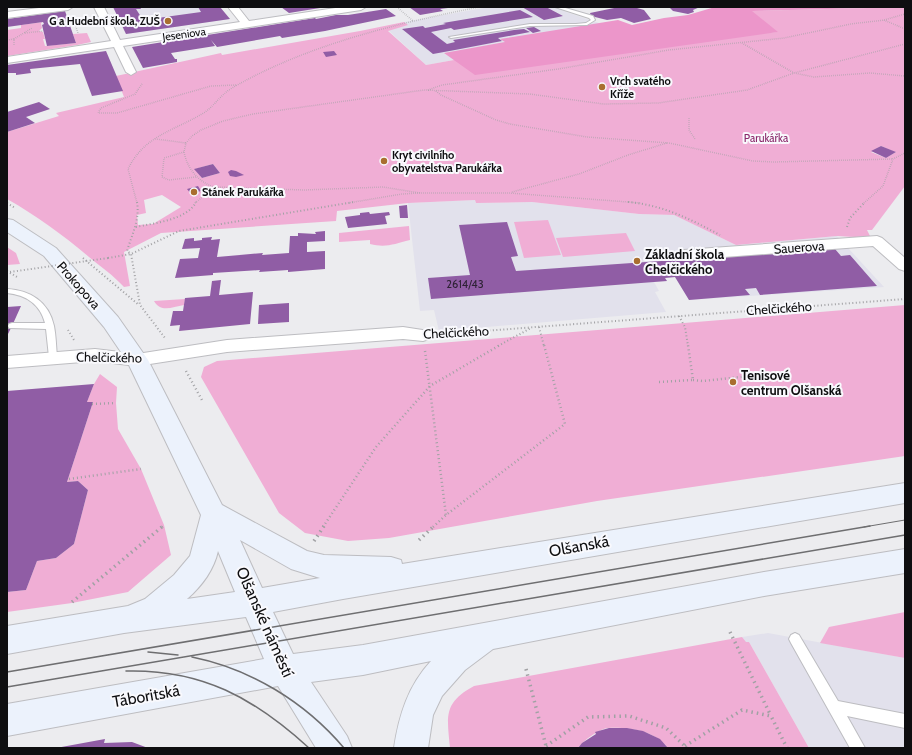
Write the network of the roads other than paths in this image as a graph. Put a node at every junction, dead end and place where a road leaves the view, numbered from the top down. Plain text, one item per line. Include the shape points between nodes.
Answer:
1 (99, 7) edge
2 (233, 7) edge
3 (361, 7) edge
4 (557, 7) edge
5 (70, 11) edge
6 (7, 15) edge
7 (247, 25) junction
8 (451, 37) dead end
9 (118, 44) junction
10 (7, 60) edge
11 (131, 72) dead end
12 (7, 224) edge
13 (684, 256) dead end
14 (905, 266) edge
15 (7, 292) edge
16 (12, 326) dead end
17 (50, 326) junction
18 (423, 335) road end
19 (53, 358) junction
20 (137, 360) junction
21 (7, 362) edge
22 (905, 493) edge
23 (215, 513) junction
24 (905, 561) edge
25 (441, 570) junction
26 (254, 604) junction
27 (124, 620) junction
28 (492, 636) junction
29 (794, 638) dead end
30 (7, 640) edge
31 (284, 670) junction
32 (835, 707) junction
33 (7, 720) edge
34 (905, 721) edge
35 (335, 748) edge
36 (411, 748) edge
37 (858, 748) edge

1 - 9 street
2 - 7 street
3 - 7 street, Jeseniova
4 - 8 lane via 591,17 593,20 586,24 530,25
5 - 6 street
7 - 9 street, Jeseniova
9 - 10 street, Jeseniova
9 - 11 street
12 - 20 street, Prokopova via 50,252 110,322
13 - 14 street, Sauerova via 877,241
15 - 17 lane via 27,295 35,300 41,305
16 - 17 lane
17 - 19 lane
18 - 20 street, Chelčického via 403,333 227,346
19 - 20 street, Chelčického via 95,355
19 - 21 street, Chelčického
20 - 23 street, Olšanské náměstí
22 - 25 street, Olšanská
23 - 25 street via 300,562 324,567
23 - 26 street, Olšanské náměstí
23 - 27 street via 202,562 184,584 155,608
24 - 28 street via 764,584
25 - 26 street, Olšanská
26 - 27 street
26 - 31 street, Olšanské náměstí
27 - 30 street
28 - 31 street via 363,660
28 - 36 street via 458,656 430,687 419,706
29 - 32 lane
31 - 33 street, Táboritská
31 - 35 street, Olšanské náměstí
32 - 34 lane
32 - 37 lane

